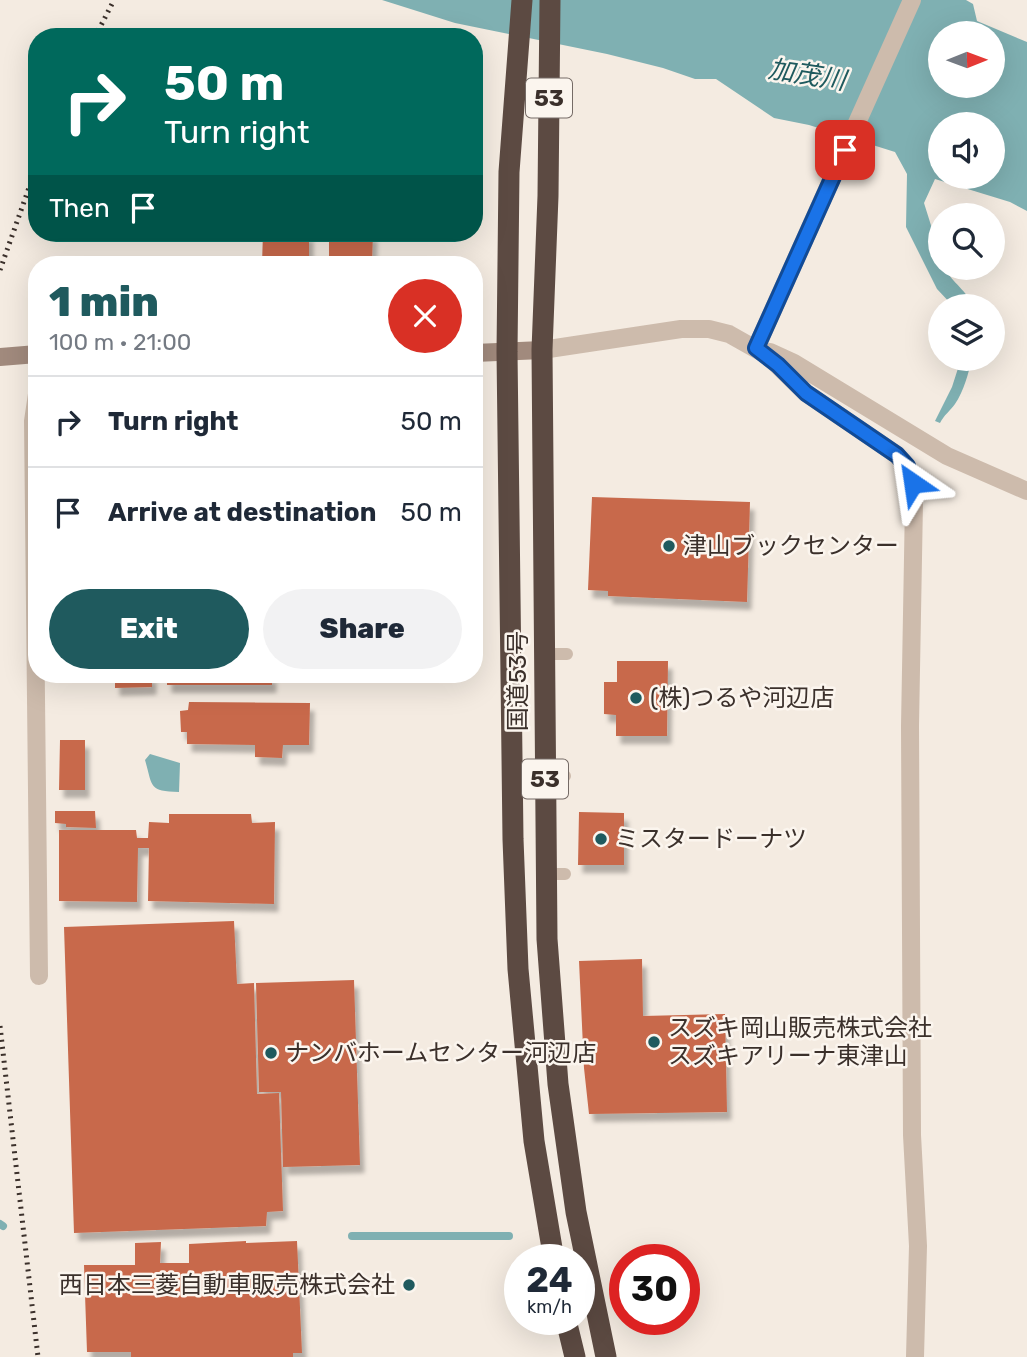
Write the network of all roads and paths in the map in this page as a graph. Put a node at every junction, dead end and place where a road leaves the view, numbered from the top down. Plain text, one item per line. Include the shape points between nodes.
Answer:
1 (522, 0) edge
2 (550, 0) edge
3 (912, 0) edge
4 (756, 348) junction
5 (542, 350) junction
6 (508, 352) junction
7 (483, 353) edge
8 (28, 355) edge
9 (0, 357) edge
10 (1027, 491) edge
11 (544, 654) junction
12 (566, 654) dead end
13 (36, 683) edge
14 (39, 976) dead end
15 (551, 1244) edge
16 (570, 1335) edge
17 (575, 1357) edge
18 (606, 1357) edge
19 (915, 1357) edge

1 - 6 highway, 国道53号 / 53 via 509,172
2 - 5 highway, 国道53号 / 53
3 - 4 street
4 - 5 street via 720,331 695,328
4 - 10 street via 794,363 947,456
4 - 19 street via 806,393 897,455 913,483 910,726 912,1135 918,1246
5 - 6 main road
5 - 11 highway, 国道53号 / 53
6 - 7 main road
6 - 15 highway, 国道53号 / 53 via 518,969 534,1142
8 - 9 main road
11 - 12 lane
11 - 18 highway, 国道53号 / 53 via 555,776 555,874 547,939 558,1084 576,1212
13 - 14 street
16 - 17 highway

